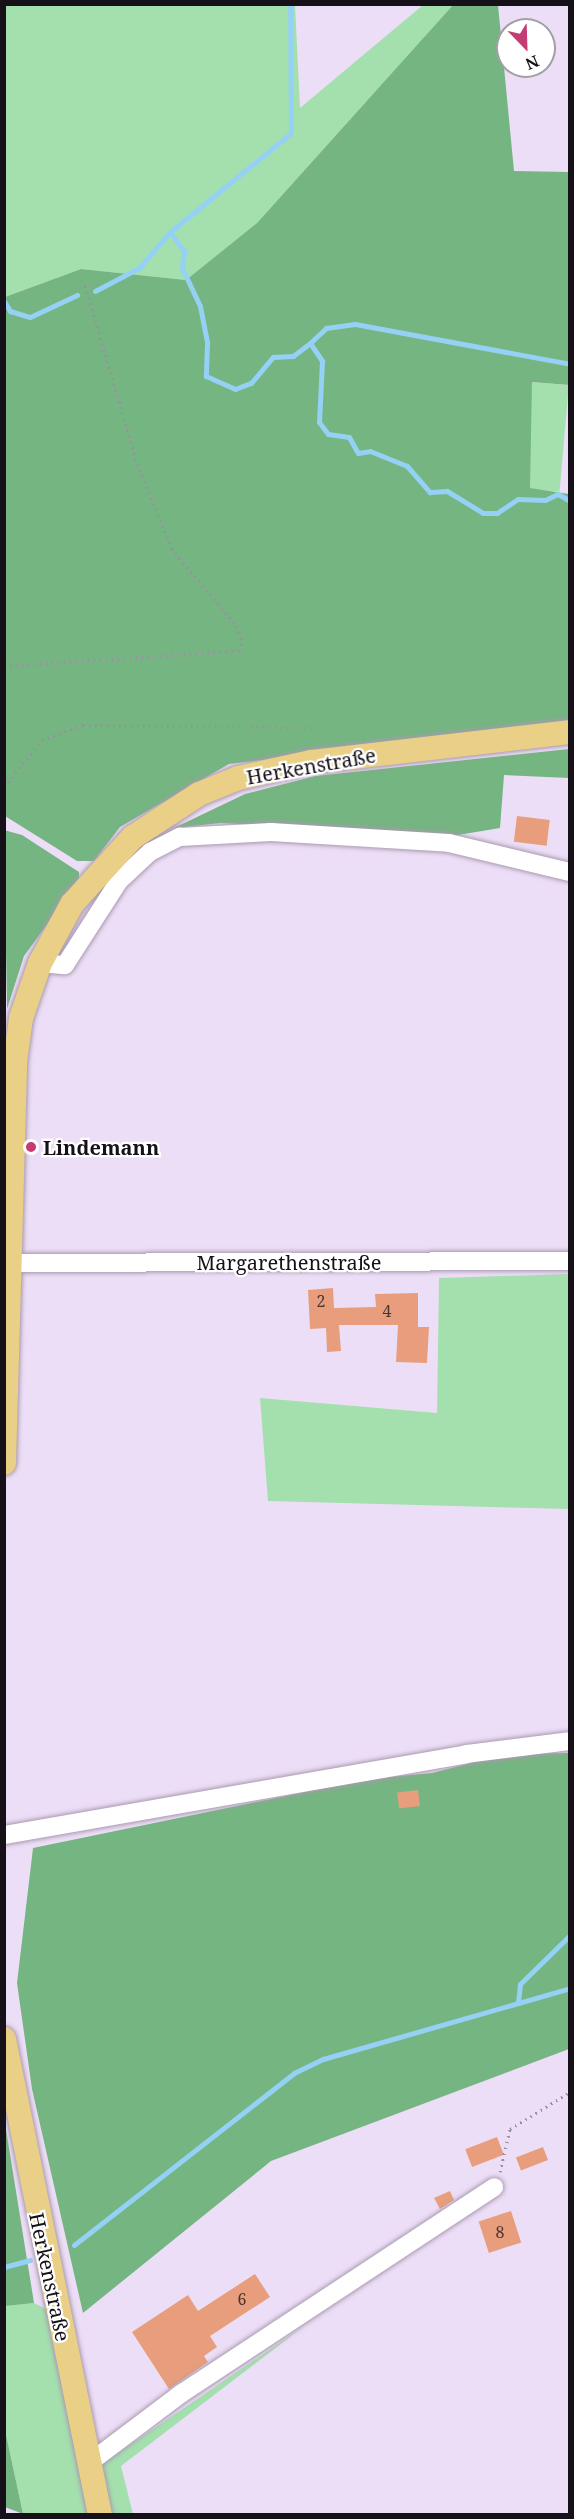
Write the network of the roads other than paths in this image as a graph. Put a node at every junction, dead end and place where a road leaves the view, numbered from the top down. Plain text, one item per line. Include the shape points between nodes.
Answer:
1 (570, 732) edge
2 (570, 872) edge
3 (40, 963) junction
4 (570, 1261) edge
5 (7, 1263) edge
6 (4, 1463) edge
7 (570, 1741) edge
8 (4, 1834) edge
9 (4, 2039) edge
10 (494, 2187) road end
11 (89, 2463) junction
12 (100, 2514) edge

1 - 3 main road, Herkenstraße via 311,762 237,778 199,794 133,837 102,866 72,903
2 - 3 street via 449,843 271,832 180,837 150,852 119,880 65,965
3 - 5 main road, Herkenstraße via 21,1018 15,1062
4 - 5 street, Margarethenstraße
5 - 6 main road, Herkenstraße
7 - 8 street via 466,1754
9 - 11 main road, Herkenstraße
10 - 11 street via 182,2393
11 - 12 main road, Herkenstraße

